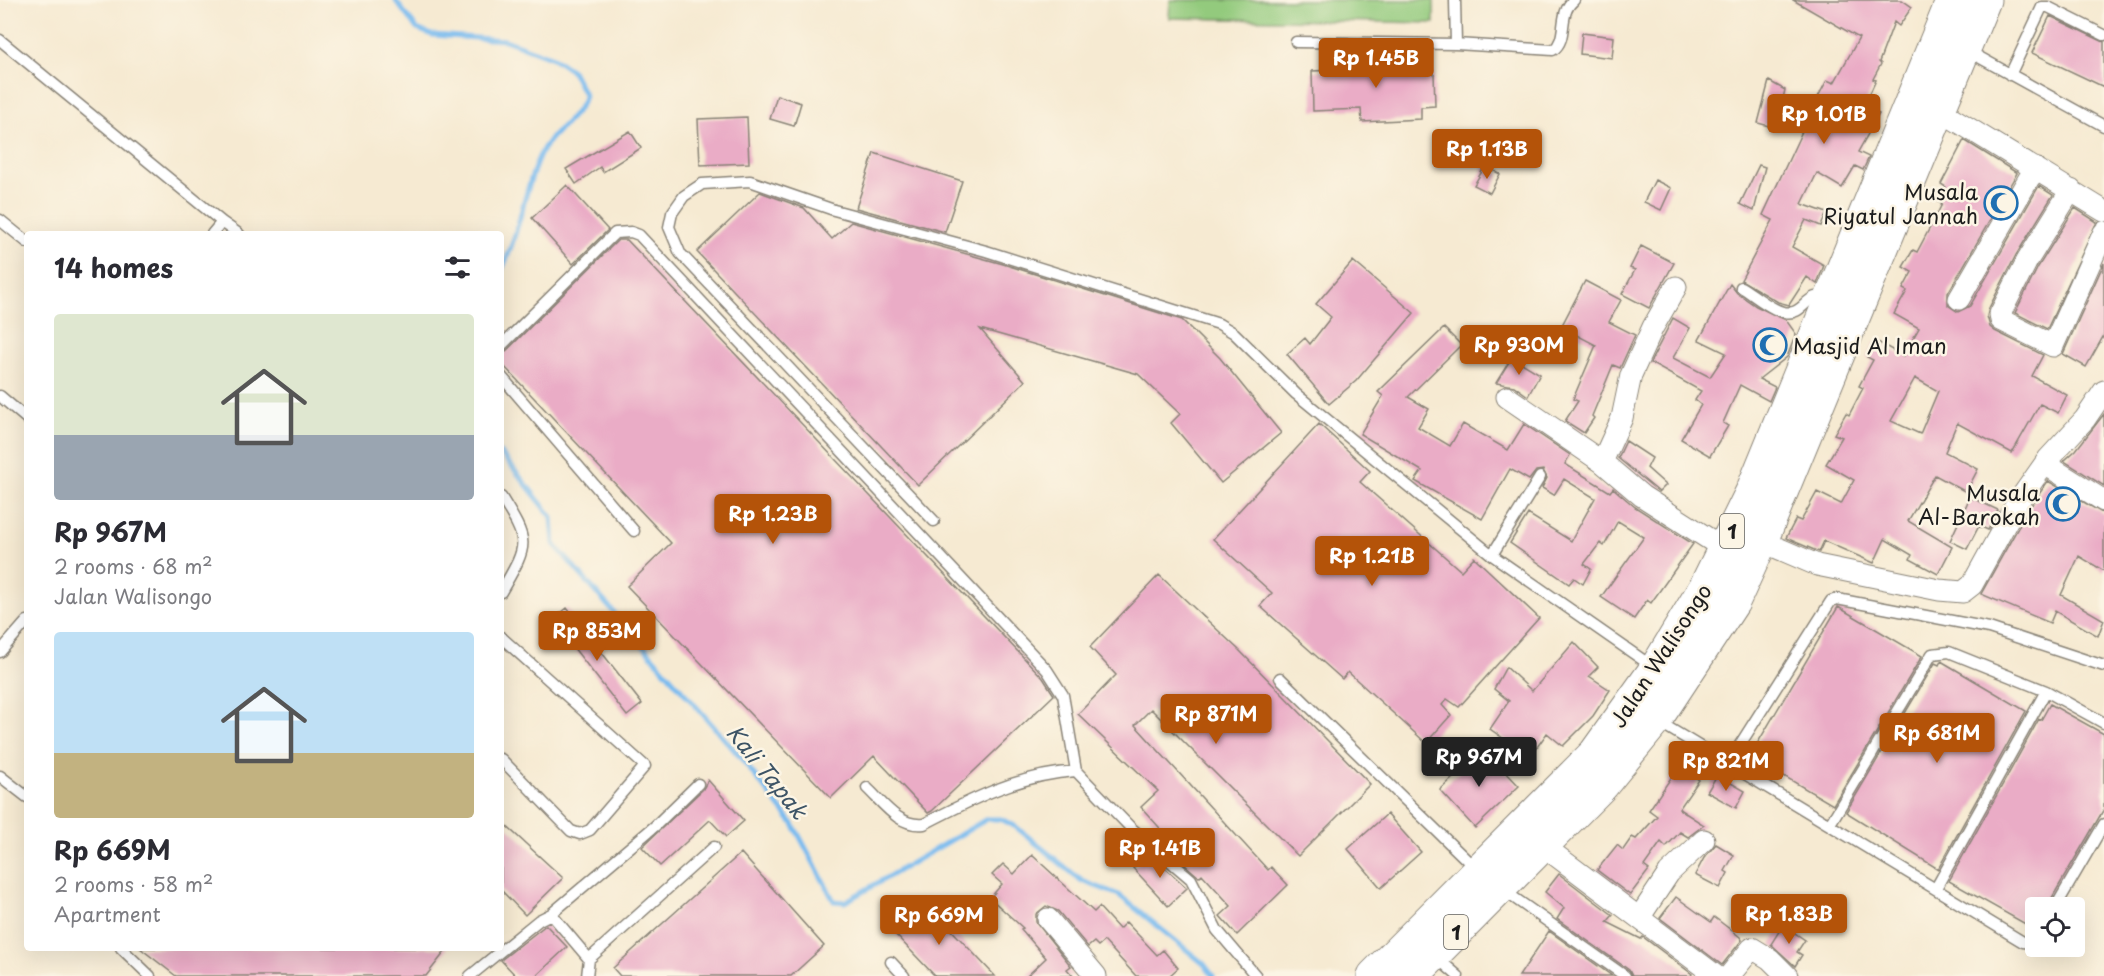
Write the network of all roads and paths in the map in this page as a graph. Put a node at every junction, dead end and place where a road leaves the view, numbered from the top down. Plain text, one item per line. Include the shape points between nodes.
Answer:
1 (1455, 0) edge
2 (1575, 0) edge
3 (1953, 0) edge
4 (1984, 0) edge
5 (2104, 35) edge
6 (0, 40) edge
7 (1296, 42) dead end
8 (1456, 44) junction
9 (1965, 49) junction
10 (2010, 75) junction
11 (1939, 110) junction
12 (2104, 126) edge
13 (2035, 168) junction
14 (2071, 190) junction
15 (2104, 211) edge
16 (0, 220) edge
17 (222, 222) junction
18 (214, 231) edge
19 (235, 231) edge
20 (2104, 232) edge
21 (24, 240) edge
22 (1676, 287) dead end
23 (1741, 287) dead end
24 (1959, 299) dead end
25 (1829, 302) junction
26 (504, 343) edge
27 (504, 379) edge
28 (2104, 390) edge
29 (0, 396) edge
30 (1507, 397) dead end
31 (24, 416) edge
32 (1602, 462) junction
33 (2044, 464) junction
34 (1540, 477) dead end
35 (2104, 501) edge
36 (504, 502) edge
37 (934, 520) dead end
38 (634, 531) dead end
39 (1761, 541) junction
40 (1723, 548) junction
41 (1492, 555) junction
42 (504, 587) edge
43 (24, 624) edge
44 (504, 640) edge
45 (0, 652) edge
46 (2104, 666) edge
47 (1656, 669) junction
48 (1280, 678) dead end
49 (2046, 692) junction
50 (1656, 720) junction
51 (2104, 723) edge
52 (504, 762) edge
53 (1729, 762) junction
54 (1076, 771) junction
55 (0, 776) edge
56 (698, 784) dead end
57 (867, 788) dead end
58 (24, 795) edge
59 (1830, 824) junction
60 (2104, 824) edge
61 (1704, 840) dead end
62 (1542, 845) junction
63 (714, 847) dead end
64 (1490, 880) junction
65 (1936, 888) junction
66 (2061, 897) edge
67 (551, 914) junction
68 (1639, 918) junction
69 (1048, 919) dead end
70 (2025, 942) edge
71 (504, 948) edge
72 (122, 951) edge
73 (501, 951) edge
74 (589, 959) junction
75 (891, 962) dead end
76 (1422, 966) edge
77 (150, 976) edge
78 (470, 976) edge
79 (587, 976) edge
80 (904, 976) edge
81 (1096, 976) edge
82 (1256, 976) edge
83 (1374, 976) edge
84 (1458, 976) edge
85 (1626, 976) edge
86 (1716, 976) edge
87 (1729, 976) edge
88 (1787, 976) edge

1 - 8 lane
2 - 8 lane via 1563,15 1560,43 1553,50
3 - 25 highway, Jalan Walisongo / 1
4 - 9 highway, Jalan Walisongo / 1
5 - 10 lane via 2044,7
6 - 17 lane
7 - 8 lane
9 - 10 lane
9 - 11 highway, Jalan Walisongo / 1
10 - 12 lane
11 - 13 street
11 - 39 highway, Jalan Walisongo / 1
13 - 14 street
13 - 24 street
14 - 15 street
14 - 20 street via 2027,261 2001,320 2054,345
16 - 21 lane
17 - 18 lane
17 - 19 lane
22 - 32 street via 1632,375 1622,418
23 - 25 lane via 1780,311 1792,313 1815,297
25 - 40 highway, Jalan Walisongo / 1 via 1752,492
26 - 54 lane via 615,233 639,235 1047,670 1063,695
27 - 38 lane
28 - 33 street via 2085,419
29 - 31 lane
30 - 32 street
32 - 40 street via 1642,496
33 - 35 street
33 - 39 street via 1972,585 1964,592 1817,565
34 - 41 lane
36 - 42 lane via 523,532 516,567
37 - 41 lane via 680,253 669,227 672,213 684,196 702,184 750,181 834,210 986,251 1219,324 1234,333 1296,394
39 - 50 highway, Jalan Walisongo / 1 via 1733,602
40 - 47 highway, Jalan Walisongo / 1 via 1706,586
41 - 47 lane
43 - 45 lane
44 - 52 lane via 645,766 590,830 580,834 571,831
46 - 53 lane via 1989,628 1836,598
47 - 64 highway, Jalan Walisongo / 1 via 1595,754
48 - 64 lane
49 - 51 lane
49 - 59 lane via 1949,652 1932,654
49 - 65 lane
50 - 53 lane
50 - 62 highway, Jalan Walisongo / 1 via 1602,785
53 - 59 lane
54 - 57 lane via 1014,781 924,824 913,825 902,822
54 - 82 lane via 1130,827 1191,879 1217,930
55 - 58 lane
56 - 67 lane
59 - 65 lane
60 - 66 lane
61 - 68 street via 1669,873
62 - 64 highway, Jalan Walisongo / 1
62 - 68 street
63 - 74 lane
64 - 76 highway, Jalan Walisongo / 1
64 - 83 highway, Jalan Walisongo / 1
64 - 85 lane
65 - 70 lane
67 - 71 lane
67 - 74 lane
68 - 86 street
69 - 81 street
72 - 77 lane
73 - 78 lane
74 - 79 lane
75 - 80 lane
76 - 84 lane
87 - 88 street via 1752,948

